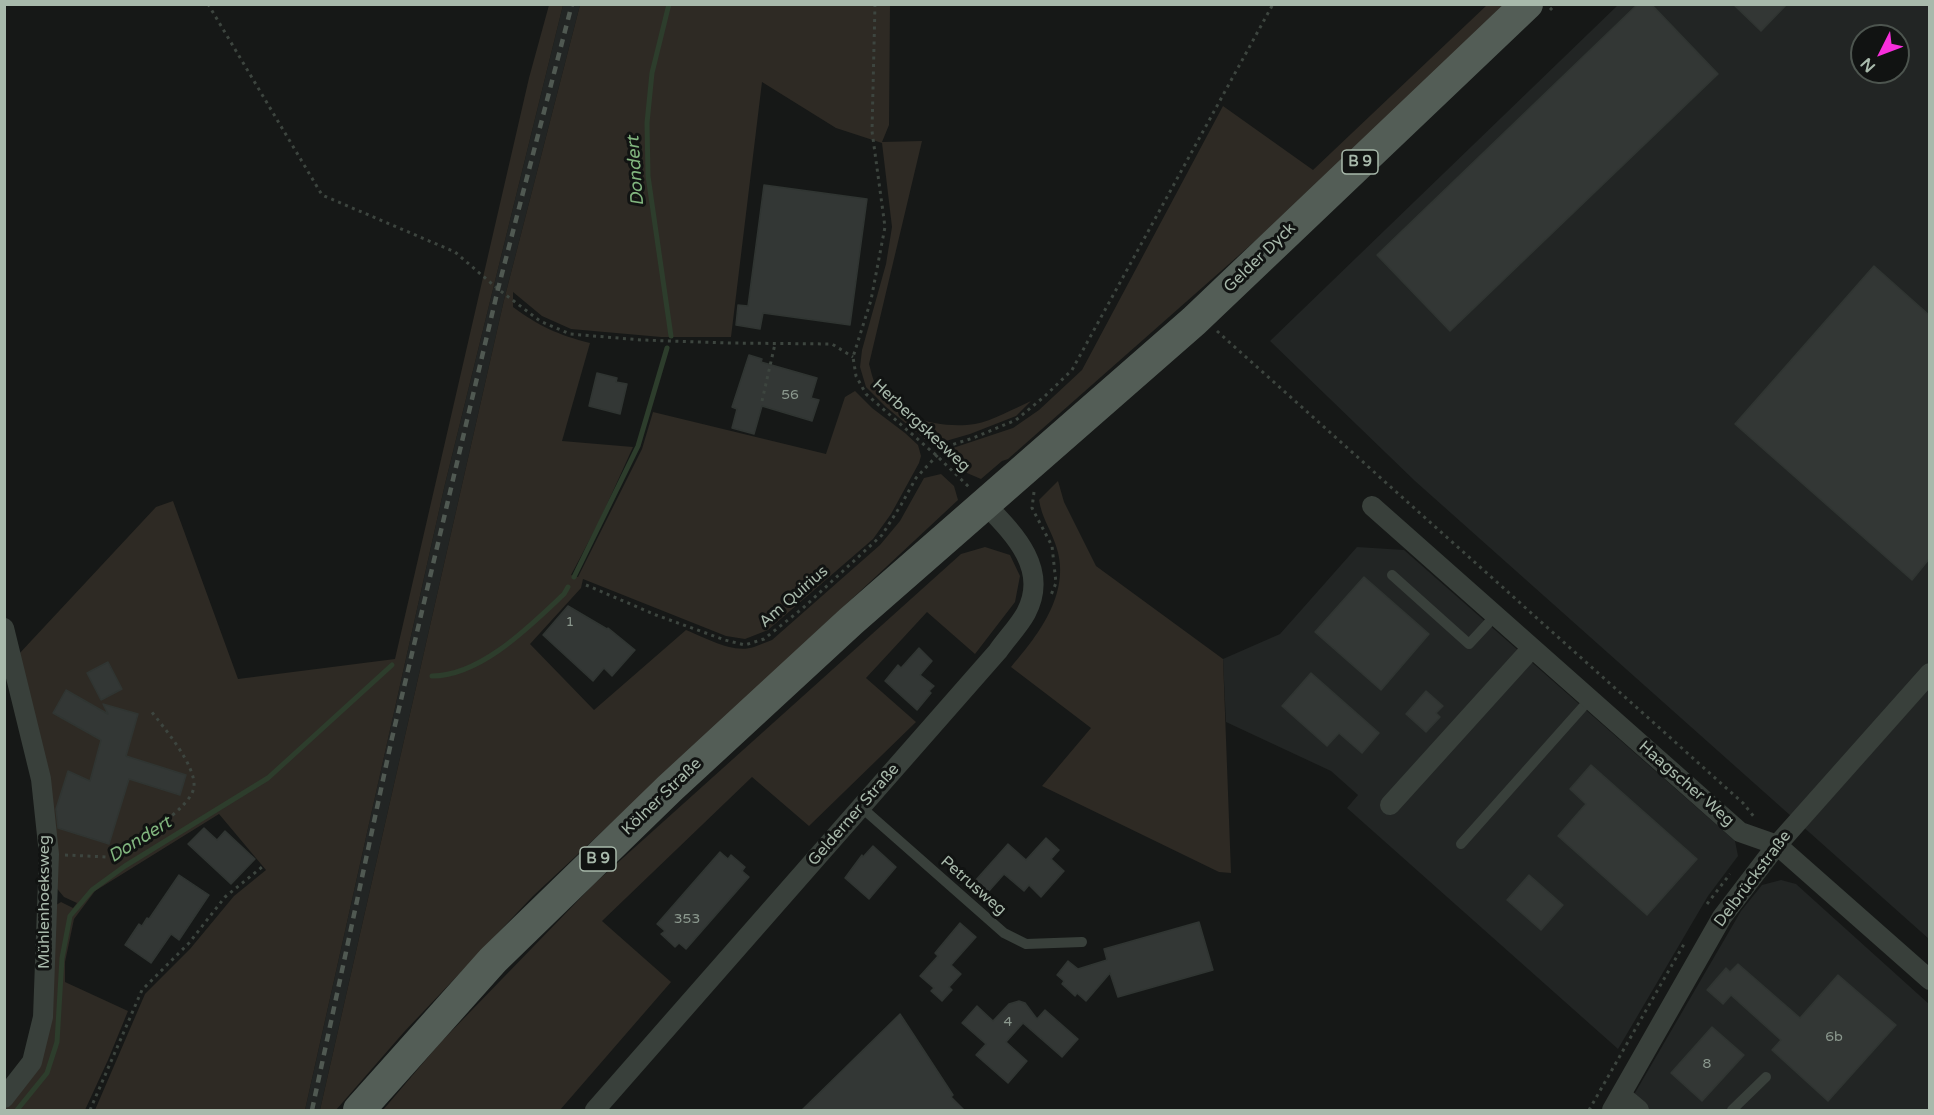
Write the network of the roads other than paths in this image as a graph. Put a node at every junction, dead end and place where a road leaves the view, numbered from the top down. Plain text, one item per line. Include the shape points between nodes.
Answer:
1 (1527, 4) edge
2 (984, 503) junction
3 (1372, 506) dead end
4 (1392, 575) dead end
5 (1495, 616) junction
6 (4, 628) edge
7 (1532, 648) junction
8 (1929, 673) edge
9 (1590, 699) junction
10 (1390, 805) dead end
11 (861, 807) junction
12 (1461, 844) dead end
13 (1777, 845) junction
14 (1082, 942) dead end
15 (1929, 980) edge
16 (1766, 1077) dead end
17 (4, 1098) edge
18 (1616, 1102) edge
19 (359, 1110) edge
20 (595, 1110) edge
21 (1639, 1110) edge
22 (1732, 1110) edge

1 - 2 main road, Gelder Dyck / B 9 via 1194,321
2 - 11 street, Gelderner Straße via 1021,543 1029,560 1034,579 1026,612 998,651
2 - 19 main road, Kölner Straße / B 9 via 670,788 493,960
3 - 5 street, Haagscher Weg
4 - 5 lane via 1469,644
5 - 7 street, Haagscher Weg
6 - 17 street, Mühlenhoeksweg via 41,779 49,854 43,1017 32,1062
7 - 9 street, Haagscher Weg
7 - 10 street
8 - 13 street, Delbrückstraße
9 - 12 lane
9 - 13 street, Haagscher Weg via 1740,832
11 - 14 lane, Petrusweg via 1004,933 1026,945
11 - 20 street, Gelderner Straße
13 - 15 street, Haagscher Weg
13 - 18 street, Delbrückstraße via 1722,917
16 - 22 lane
18 - 21 street

